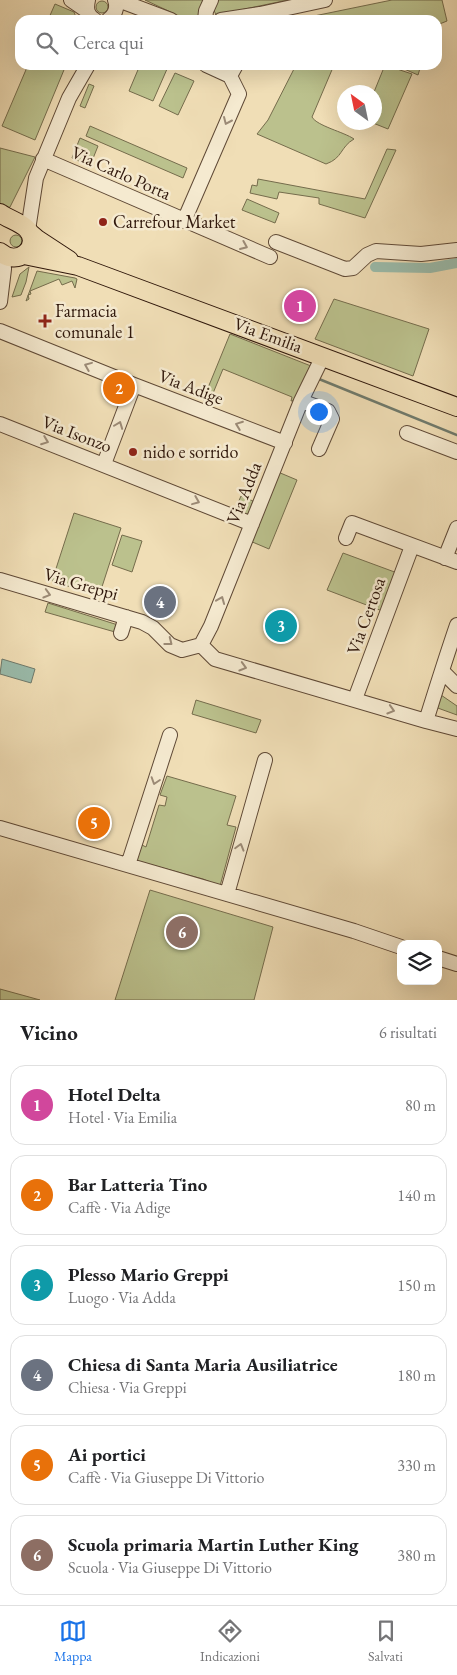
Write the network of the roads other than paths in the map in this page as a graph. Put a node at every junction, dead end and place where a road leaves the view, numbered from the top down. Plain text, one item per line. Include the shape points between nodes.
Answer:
1 (71, 0) edge
2 (116, 0) edge
3 (211, 0) edge
4 (325, 0) edge
5 (294, 3) edge
6 (90, 13) edge
7 (113, 15) edge
8 (157, 15) edge
9 (206, 15) edge
10 (263, 15) edge
11 (77, 70) edge
12 (85, 70) edge
13 (233, 71) edge
14 (70, 96) junction
15 (43, 159) junction
16 (184, 220) junction
17 (14, 225) edge
18 (276, 242) dead end
19 (457, 250) edge
20 (1, 253) edge
21 (22, 256) junction
22 (270, 257) dead end
23 (78, 266) junction
24 (0, 300) edge
25 (0, 331) edge
26 (323, 356) junction
27 (134, 385) junction
28 (301, 401) junction
29 (457, 407) edge
30 (0, 424) edge
31 (407, 433) dead end
32 (285, 443) junction
33 (319, 449) dead end
34 (457, 452) edge
35 (104, 464) junction
36 (252, 524) junction
37 (457, 528) edge
38 (346, 538) dead end
39 (412, 546) junction
40 (451, 560) edge
41 (0, 580) edge
42 (126, 617) junction
43 (457, 625) edge
44 (121, 633) dead end
45 (201, 645) junction
46 (443, 672) junction
47 (457, 686) edge
48 (355, 699) junction
49 (426, 721) junction
50 (457, 729) edge
51 (170, 734) dead end
52 (265, 760) dead end
53 (0, 828) edge
54 (128, 865) junction
55 (227, 894) junction
56 (397, 946) edge
57 (442, 959) edge
58 (457, 964) edge

1 - 6 street
2 - 7 street
2 - 8 street
3 - 9 street
4 - 5 street
5 - 10 street
11 - 14 street
12 - 14 street
13 -> 16 street via 239,94
14 - 15 street
15 - 16 street, Via Carlo Porta
15 - 17 street via 34,186
16 -> 22 street, Via Carlo Porta
17 - 21 main road via 32,243
17 - 23 main road, Via Emilia
18 - 19 street via 345,269 353,268 367,255 376,252 421,254
20 - 21 main road, Via Emilia via 13,259
20 - 24 street via 4,269
21 - 23 main road, Via Emilia
21 - 24 street
23 - 26 main road, Via Emilia
27 -> 25 street, Via Adige
26 - 28 street, Via Adda
26 - 29 main road, Via Emilia
32 -> 27 street, Via Adige
35 -> 27 street
28 - 32 street, Via Adda
28 - 33 street via 328,411 332,419
30 -> 35 street, Via Isonzo
31 - 34 street
32 - 36 street, Via Adda
35 -> 36 street, Via Isonzo
45 -> 36 street, Via Adda
37 - 40 street
38 - 39 street via 352,522
39 - 40 street
39 - 48 street, Via Certosa
41 -> 42 street, Via Greppi
42 - 44 street
42 -> 45 street, Via Greppi via 153,628 170,645 182,650
43 - 46 street
45 -> 48 street via 215,658
46 - 47 street
46 - 49 street
48 -> 49 street
49 - 50 street
51 -> 54 street
55 -> 52 street
53 - 54 street
54 - 55 street
55 - 56 street
57 - 58 street

